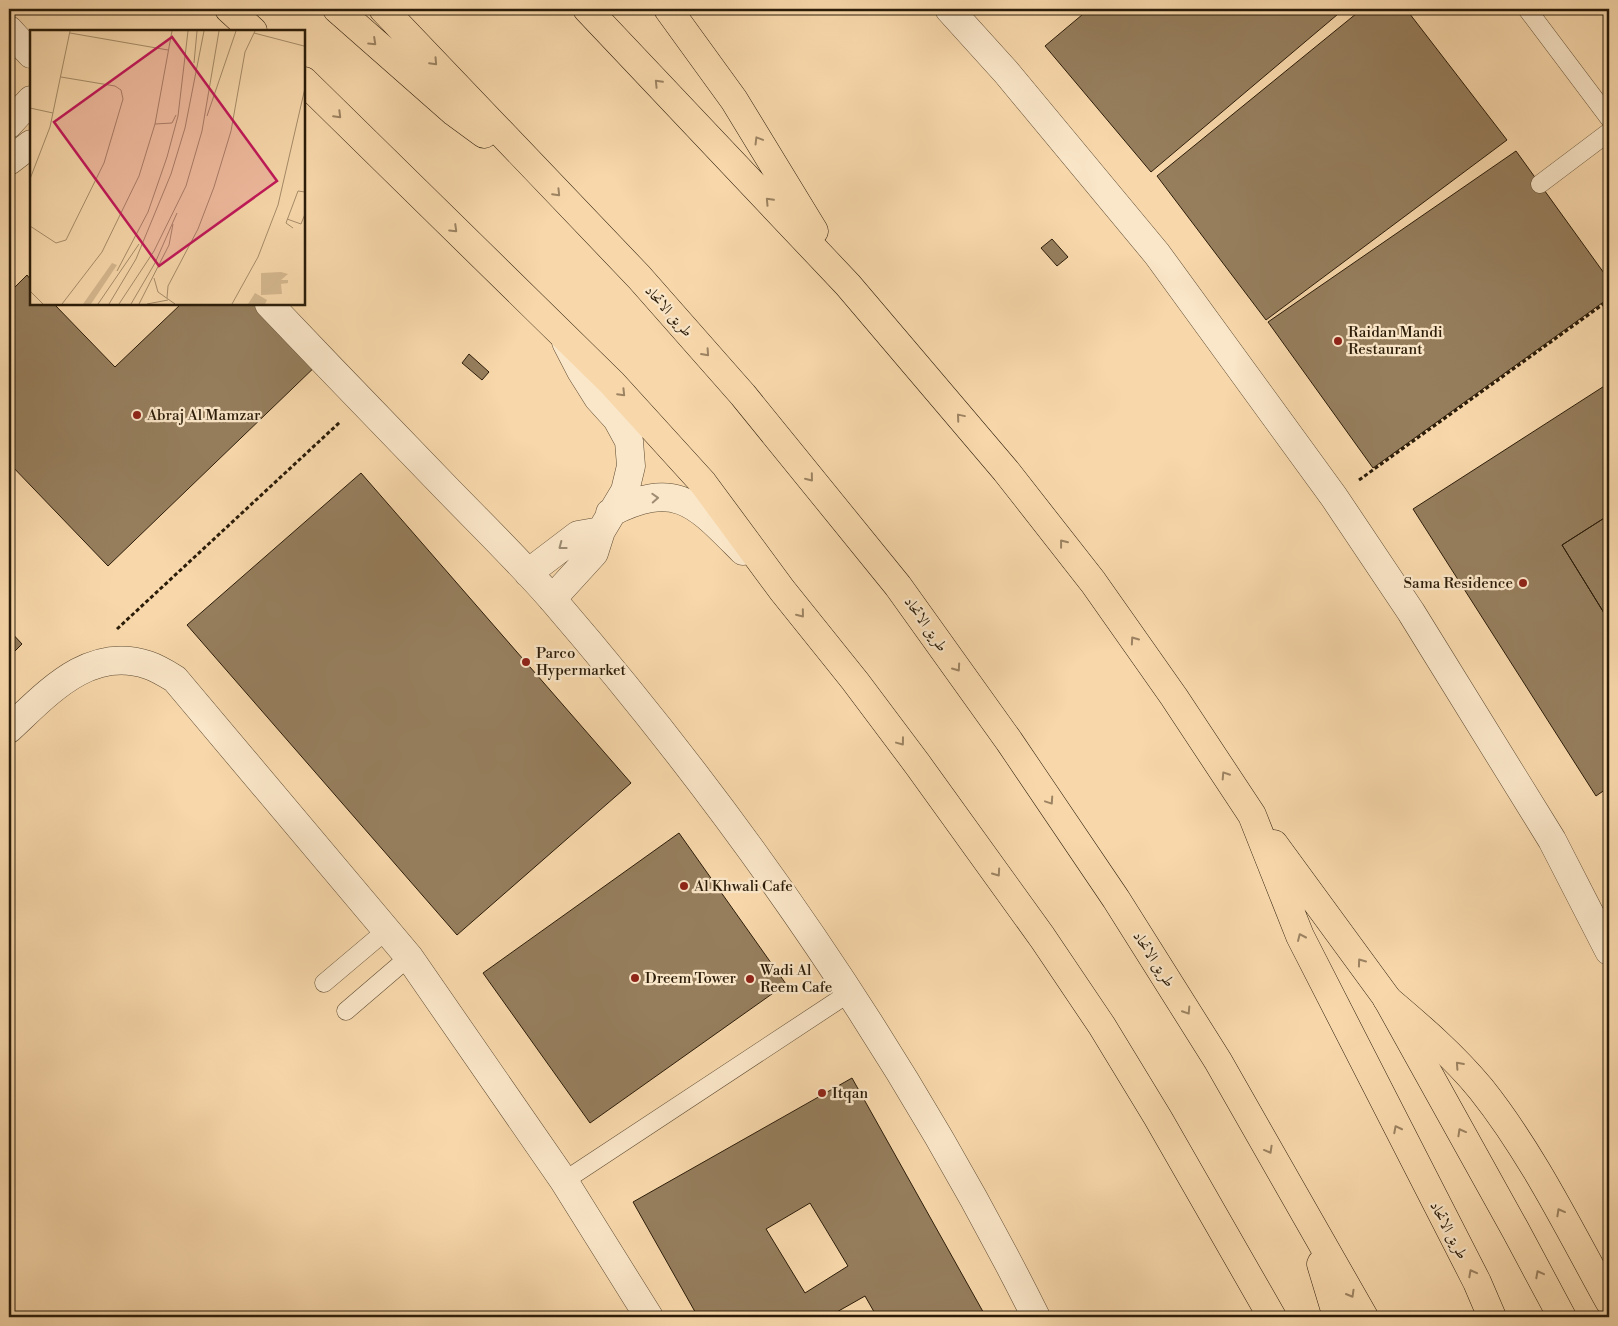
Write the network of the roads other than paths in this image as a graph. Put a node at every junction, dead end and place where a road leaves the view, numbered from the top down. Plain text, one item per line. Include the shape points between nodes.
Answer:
1 (229, 9) edge
2 (337, 9) edge
3 (384, 9) edge
4 (587, 9) edge
5 (668, 9) edge
6 (949, 9) edge
7 (1527, 9) edge
8 (9, 30) edge
9 (252, 30) edge
10 (30, 53) edge
11 (305, 82) edge
12 (30, 101) edge
13 (1609, 118) edge
14 (9, 124) edge
15 (1609, 132) edge
16 (30, 145) edge
17 (9, 161) edge
18 (537, 172) junction
19 (1540, 184) dead end
20 (848, 285) junction
21 (270, 305) edge
22 (562, 334) junction
23 (605, 522) junction
24 (528, 573) junction
25 (782, 590) junction
26 (552, 598) junction
27 (9, 729) edge
28 (1252, 815) junction
29 (388, 929) junction
30 (1609, 951) edge
31 (409, 957) junction
32 (324, 983) dead end
33 (850, 993) junction
34 (1386, 997) junction
35 (346, 1011) dead end
36 (564, 1181) junction
37 (1309, 1221) junction
38 (1609, 1301) edge
39 (649, 1317) edge
40 (1036, 1317) edge
41 (1272, 1317) edge
42 (1337, 1317) edge
43 (1364, 1317) edge
44 (1492, 1317) edge
45 (1562, 1317) edge

1 - 9 main road
2 -> 18 main road via 454,112
3 -> 18 main road, طريق الاتحاد
20 -> 4 main road, طريق الاتحاد
20 -> 5 main road via 734,100
6 - 30 street via 1006,72 1157,254 1334,498 1411,612 1552,840
7 - 13 lane
8 - 10 street
11 -> 22 main road
12 - 14 street
15 - 19 lane
16 - 17 street
18 -> 37 main road, طريق الاتحاد via 639,278 743,395 898,586 1121,907 1218,1061
28 -> 20 main road, طريق الاتحاد via 1093,582 1006,471
21 - 24 street
22 - 23 street via 598,398 617,419 629,441 631,466 625,491
22 -> 25 main road via 660,433 703,483
23 -> 24 street via 578,535
23 -> 25 street via 634,500 657,496 681,500 702,510
23 - 26 street via 599,543 587,563
24 - 26 street
25 -> 41 main road via 918,765 1102,1026
26 - 33 street via 707,791
27 - 29 street via 58,684 85,667 116,660 147,664 176,678
34 -> 28 main road
44 -> 28 main road, طريق الاتحاد via 1300,936
29 - 31 street
29 - 32 lane
31 - 35 lane
31 - 36 street
33 - 36 lane
33 - 40 street via 952,1160
38 -> 34 main road via 1514,1134 1480,1088 1436,1040
45 -> 34 main road
36 - 39 street
37 - 42 main road
37 -> 43 main road, طريق الاتحاد

